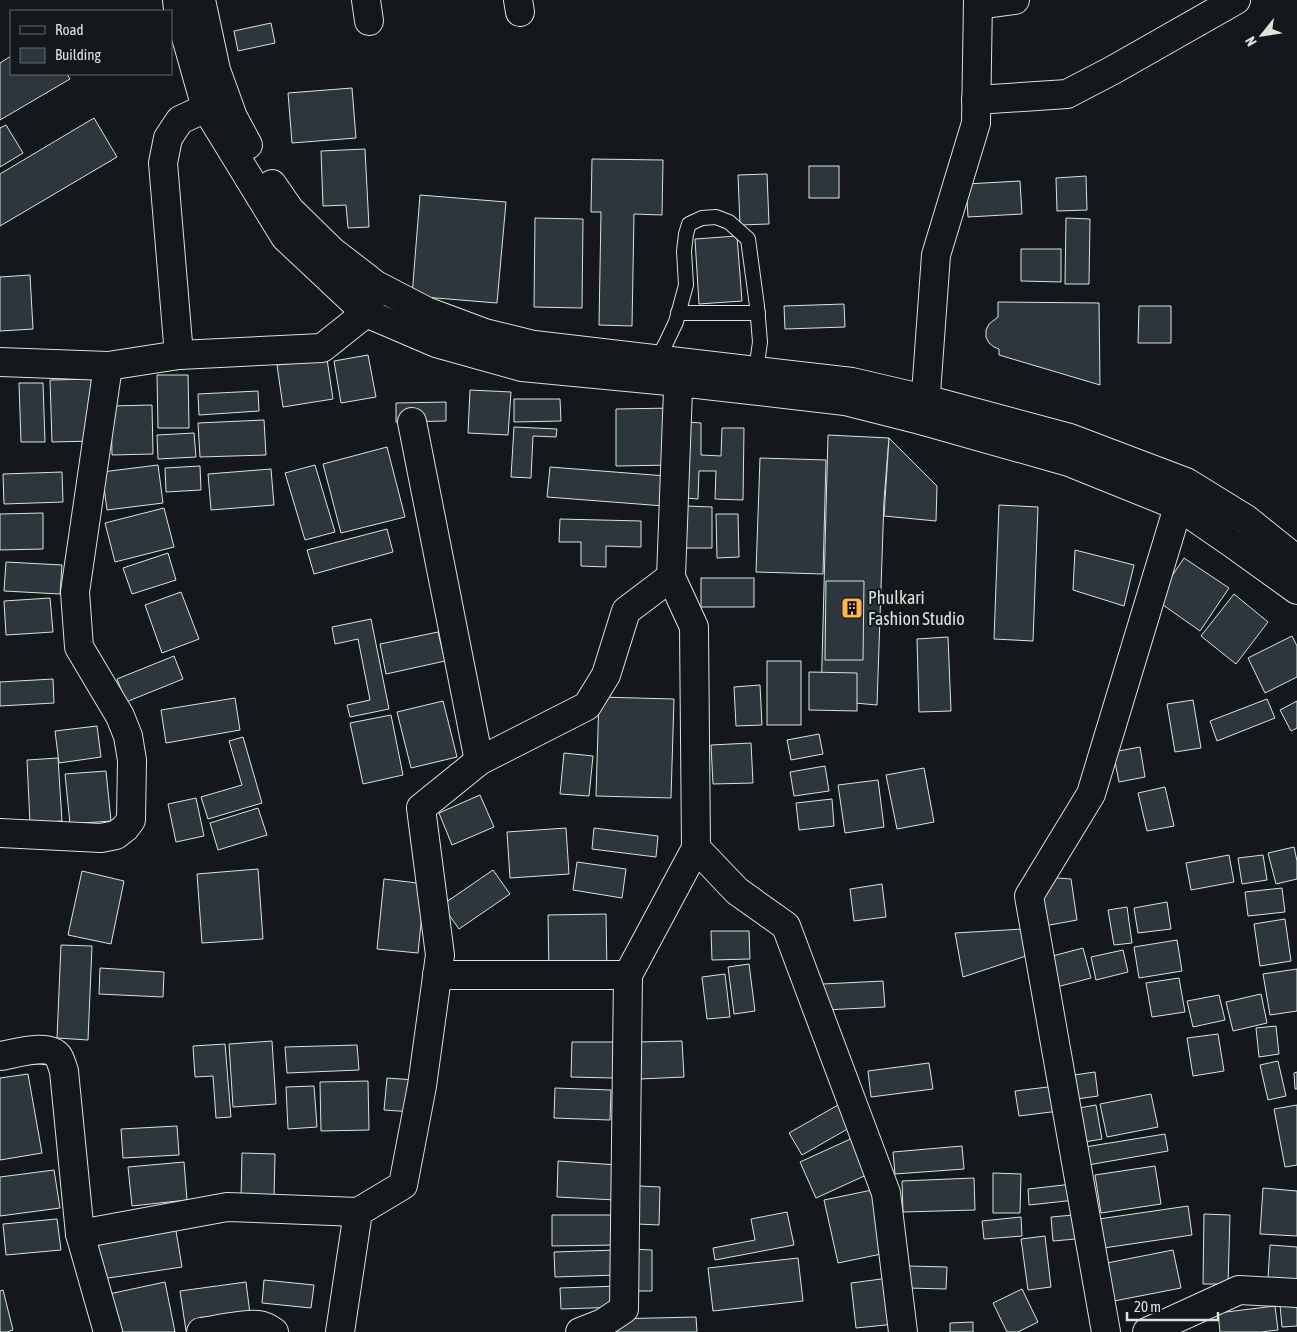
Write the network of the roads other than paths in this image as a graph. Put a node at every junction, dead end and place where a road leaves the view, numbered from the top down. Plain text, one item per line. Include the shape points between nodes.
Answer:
1 (177, 0) edge
2 (201, 0) edge
3 (1015, 0) edge
4 (1236, 0) edge
5 (978, 3) edge
6 (976, 100) junction
7 (206, 108) junction
8 (376, 285) junction
9 (366, 313) junction
10 (758, 313) junction
11 (678, 314) junction
12 (179, 355) junction
13 (0, 362) edge
14 (108, 366) junction
15 (671, 368) junction
16 (756, 372) junction
17 (925, 410) junction
18 (412, 422) dead end
19 (1182, 494) junction
20 (1297, 560) edge
21 (671, 577) junction
22 (1296, 588) edge
23 (479, 760) junction
24 (0, 833) edge
25 (696, 848) junction
26 (437, 976) junction
27 (628, 976) junction
28 (0, 1056) edge
29 (358, 1212) junction
30 (80, 1234) junction
31 (1297, 1293) edge
32 (108, 1332) edge
33 (201, 1332) edge
34 (274, 1332) edge
35 (340, 1332) edge
36 (580, 1332) edge
37 (903, 1332) edge
38 (1106, 1332) edge
39 (1147, 1332) edge

1 - 7 street
2 - 8 street via 216,70 233,117 258,164 290,210 332,251
3 - 5 street
4 - 6 street via 1067,94
5 - 6 street
6 - 17 street via 976,123 936,255
7 - 9 street via 285,237
7 - 12 street via 180,120 168,138 163,163
8 - 9 street
8 - 15 street via 426,311 485,333 534,345
9 - 12 street via 322,348
9 - 15 street via 436,343 522,367
10 - 11 lane
10 - 11 lane via 748,239 729,222 716,217 702,218 689,224 684,251 686,285
10 - 16 lane via 760,342
11 - 15 lane via 666,343
12 - 14 street
13 - 14 street
14 - 24 street via 75,592 79,647 120,716 128,736 132,760 131,820 116,835 101,838
15 - 16 street
15 - 17 street via 845,401
15 - 21 street
16 - 17 street via 852,382
17 - 19 street via 1070,438
18 - 23 street
19 - 20 street via 1246,519
19 - 22 street
19 - 38 street via 1092,794 1029,896
21 - 23 street via 626,611 606,675 587,706
21 - 25 street via 694,628
23 - 26 street via 421,808 440,956
25 - 27 street
25 - 37 street via 737,891 786,926 886,1193
26 - 27 street
26 - 29 street via 422,1086 403,1184
27 - 36 street via 624,1309
28 - 30 street via 37,1050 49,1050 58,1056 64,1071
29 - 30 street via 227,1207
29 - 35 street
30 - 32 street
31 - 39 street via 1239,1290
33 - 34 street via 260,1325

